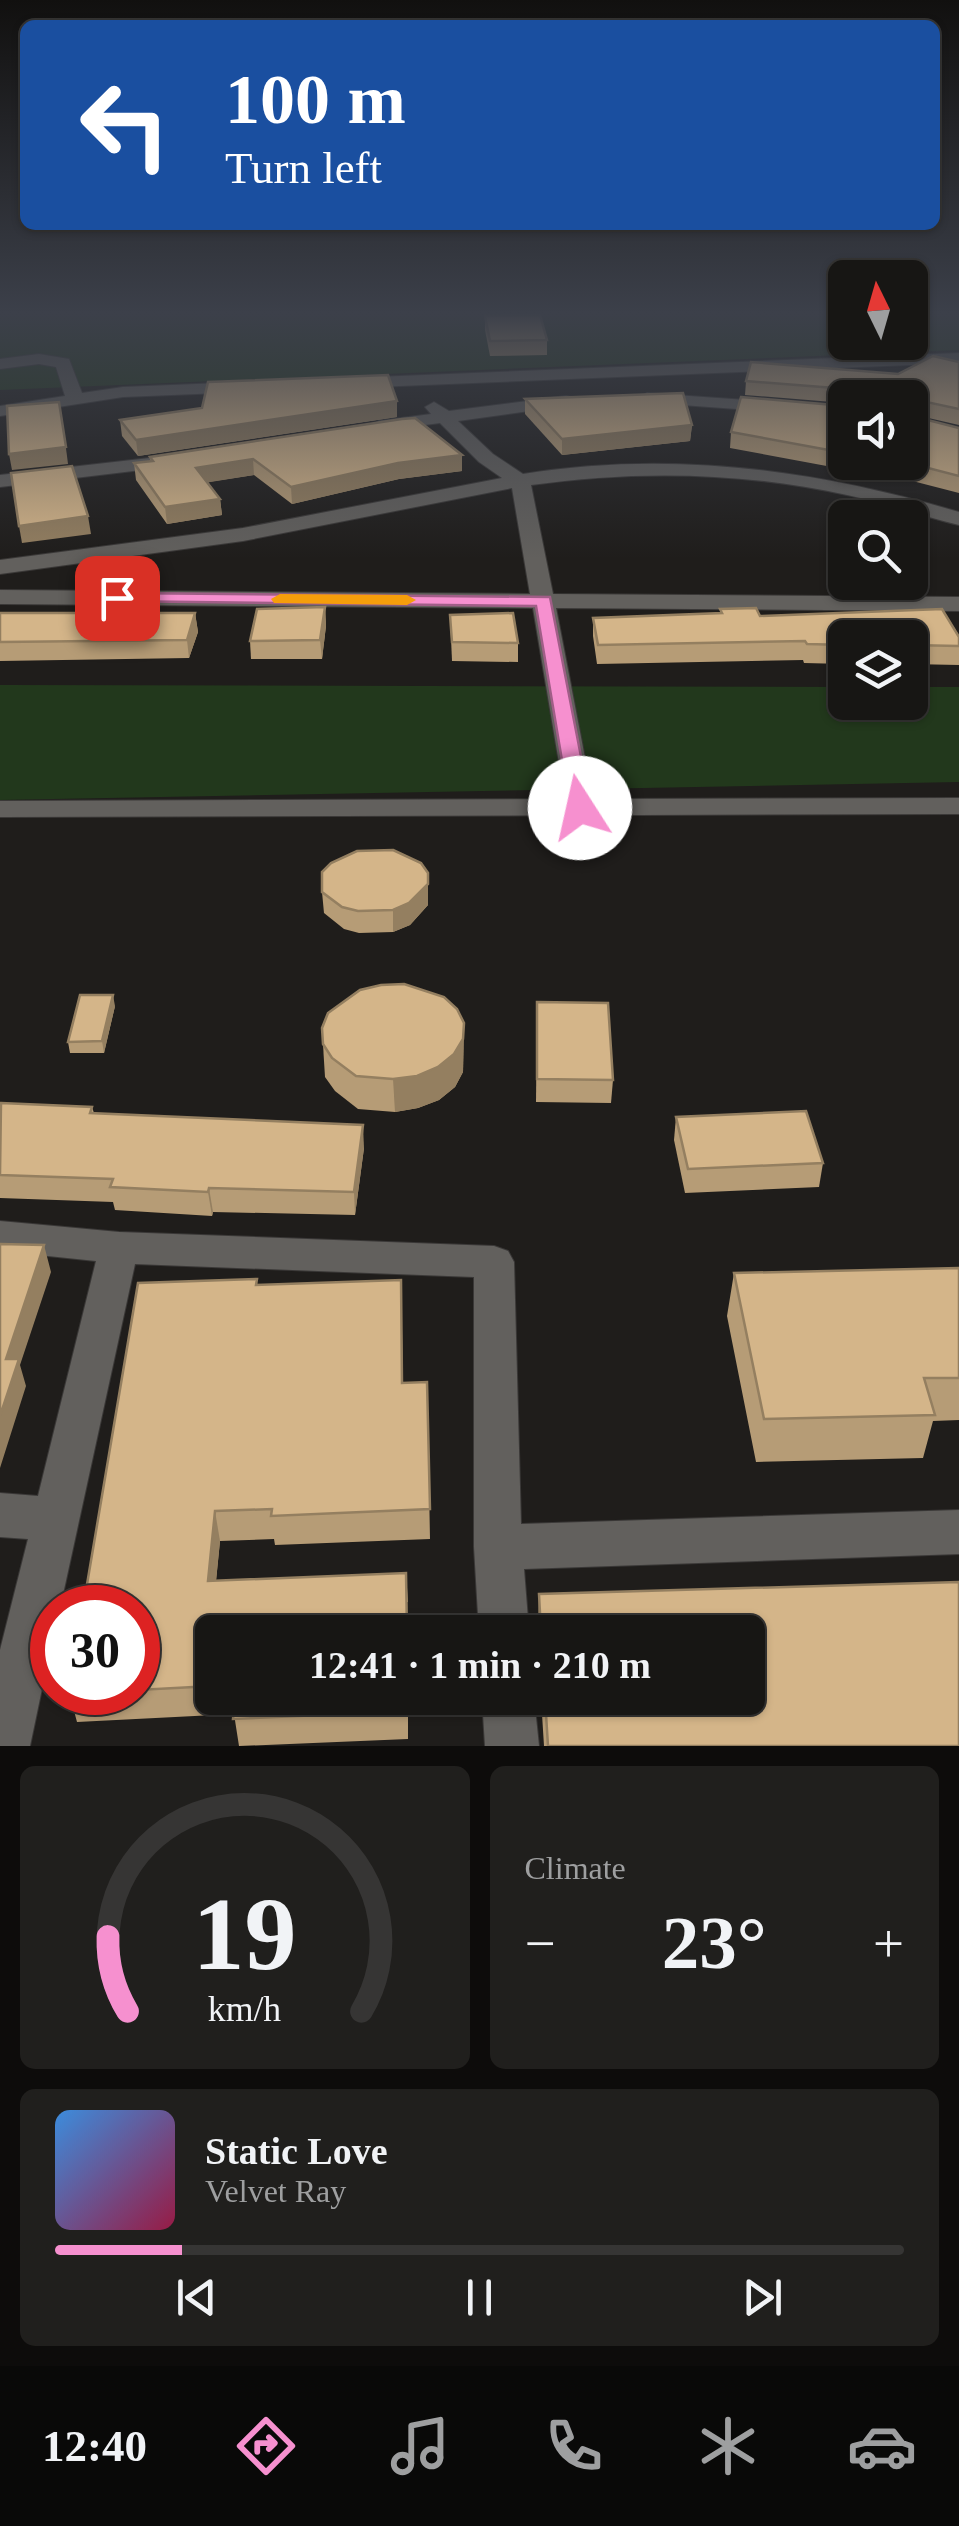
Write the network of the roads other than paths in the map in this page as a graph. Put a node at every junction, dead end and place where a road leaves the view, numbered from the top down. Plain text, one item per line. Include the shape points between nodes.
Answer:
1 (96, 395) edge
2 (422, 395) edge
3 (0, 398) edge
4 (75, 398) junction
5 (632, 398) edge
6 (582, 400) edge
7 (828, 410) edge
8 (0, 411) edge
9 (441, 416) junction
10 (366, 428) edge
11 (196, 457) edge
12 (0, 481) edge
13 (521, 482) junction
14 (959, 519) edge
15 (0, 568) edge
16 (0, 597) edge
17 (544, 601) junction
18 (959, 604) edge
19 (959, 806) edge
20 (580, 808) junction
21 (0, 809) edge
22 (0, 1236) edge
23 (118, 1248) junction
24 (0, 1515) edge
25 (55, 1519) junction
26 (959, 1532) edge
27 (498, 1546) junction
28 (503, 1615) edge
29 (509, 1715) edge
30 (3, 1746) edge
31 (512, 1746) edge

1 - 4 street
2 - 9 street
3 - 4 street
4 - 8 street
5 - 7 street
6 - 9 street
9 - 10 street
9 - 13 street
11 - 12 street
13 - 14 street via 624,469 730,470 841,486
13 - 15 street via 233,537
13 - 17 street
16 - 17 street
17 - 18 street
17 - 20 street
19 - 20 street
20 - 21 street
22 - 23 street
23 - 25 street
23 - 27 street via 494,1262
24 - 25 street
25 - 30 street
26 - 27 street
27 - 28 street
29 - 31 street

